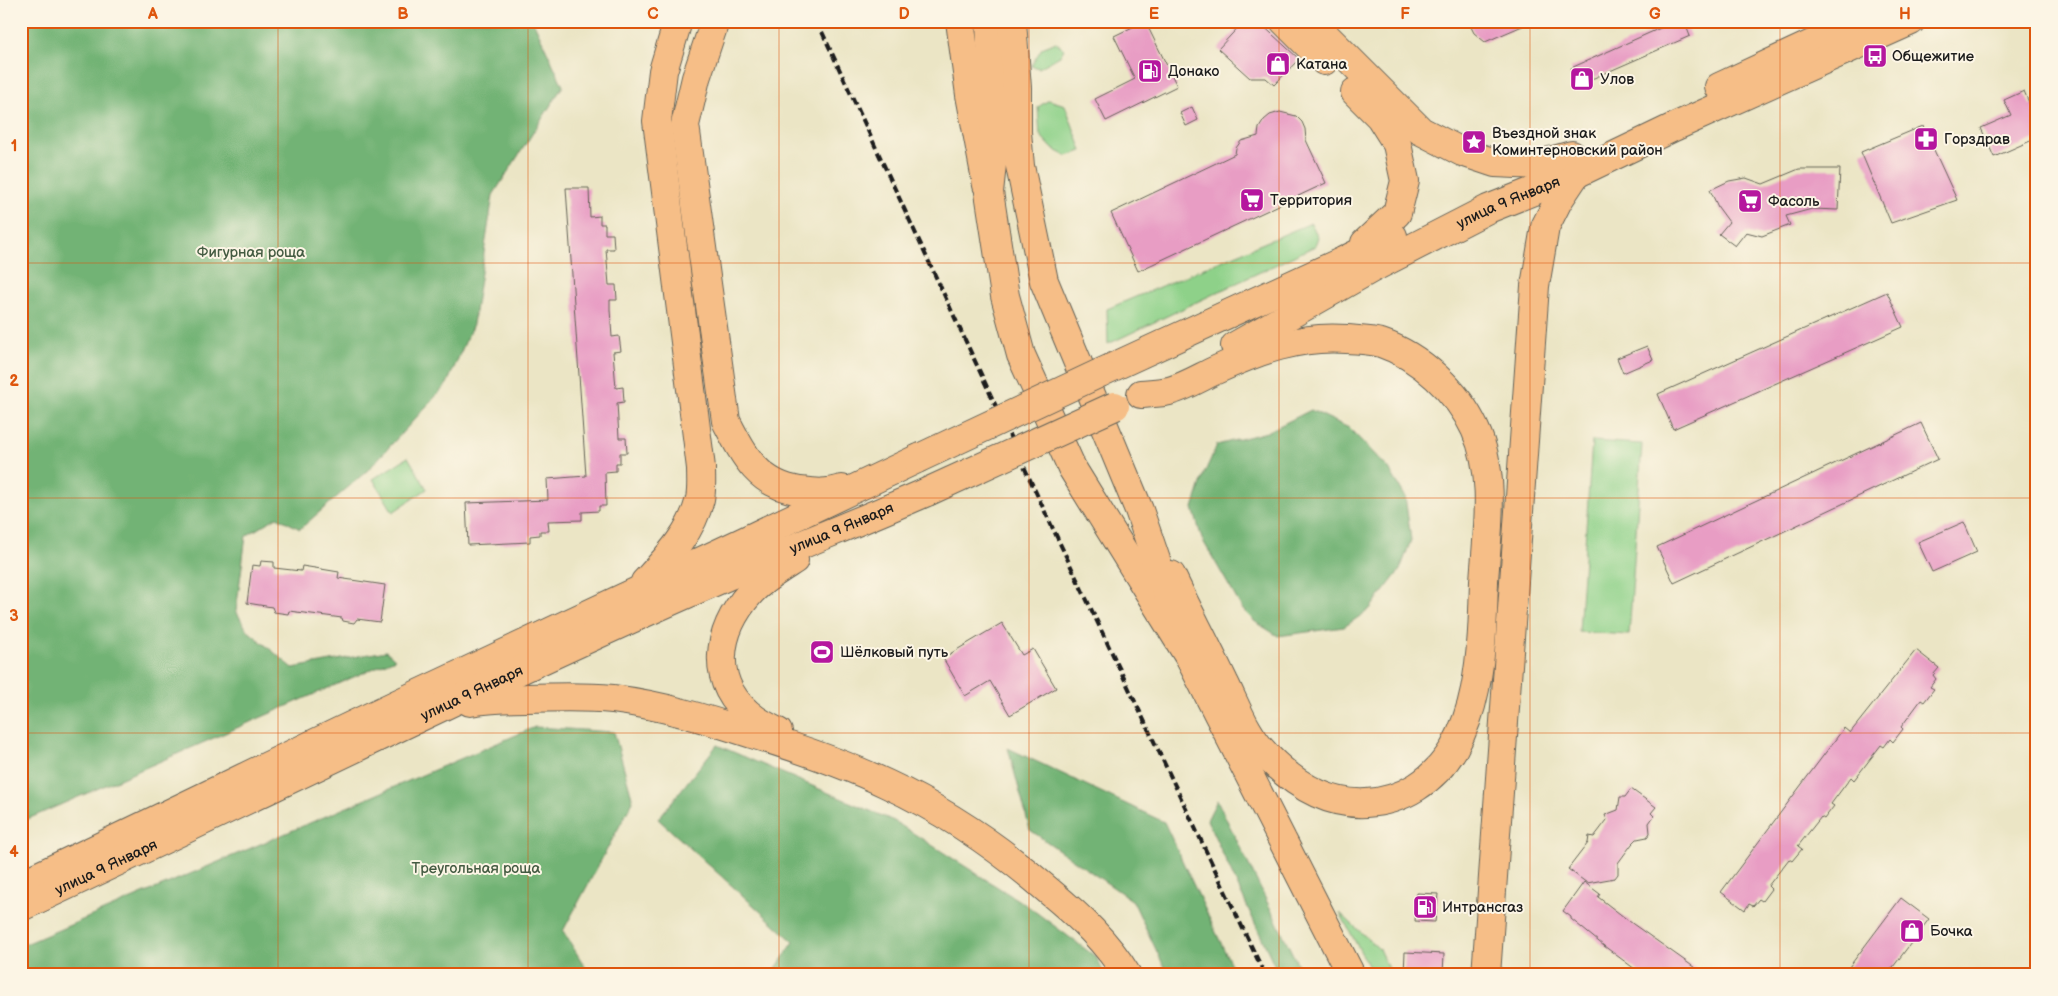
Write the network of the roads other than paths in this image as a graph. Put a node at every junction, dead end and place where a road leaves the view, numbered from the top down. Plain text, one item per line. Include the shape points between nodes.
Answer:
1 (678, 21) edge
2 (715, 21) edge
3 (960, 21) edge
4 (990, 21) edge
5 (1012, 21) edge
6 (1284, 21) edge
7 (1311, 21) edge
8 (1861, 21) edge
9 (1911, 21) edge
10 (1574, 165) junction
11 (989, 192) junction
12 (1343, 262) junction
13 (1141, 394) junction
14 (868, 483) junction
15 (1139, 510) junction
16 (842, 529) junction
17 (634, 594) junction
18 (1188, 657) junction
19 (443, 706) junction
20 (846, 766) junction
21 (21, 884) edge
22 (21, 907) edge
23 (1127, 975) edge
24 (1351, 975) edge
25 (1486, 975) edge

1 - 17 main road via 663,71 657,120 701,468 700,497 692,522 672,553
2 - 14 main road via 685,125 726,421 743,454 758,473 783,488 823,494
3 - 11 main road via 970,95
4 - 11 main road via 995,137
5 - 15 main road via 1020,166 1044,281
6 - 12 main road via 1380,117 1397,144 1406,181 1396,213
7 - 10 main road via 1422,131 1462,152 1495,162
8 - 10 main road, улица 9 Января
9 - 10 main road, улица 9 Января via 1674,127
10 - 12 main road, улица 9 Января via 1532,174 1478,193
10 - 13 main road, улица 9 Января via 1371,269 1260,333
10 - 25 main road via 1545,227 1535,286
11 - 18 main road via 1005,296 1021,355 1072,468
12 - 14 main road, улица 9 Января, bridge
13 - 15 main road via 1170,391 1282,344 1340,338 1381,343 1408,356 1431,372 1455,397 1475,428 1485,456 1488,522 1475,689 1453,750 1428,778 1406,794 1378,802 1351,804 1327,799 1277,766 1244,726
13 - 16 main road, улица 9 Января, bridge
14 - 17 main road, улица 9 Января
15 - 18 main road
16 - 19 main road, улица 9 Января via 729,575
16 - 20 main road via 753,590 731,618 725,632 722,663 727,686 735,700 754,718
17 - 21 main road, улица 9 Января via 433,686
18 - 24 main road
19 - 20 main road via 496,698 550,697 637,703 738,729
19 - 22 main road, улица 9 Января
20 - 23 main road via 888,784 972,832 1026,870 1079,916

